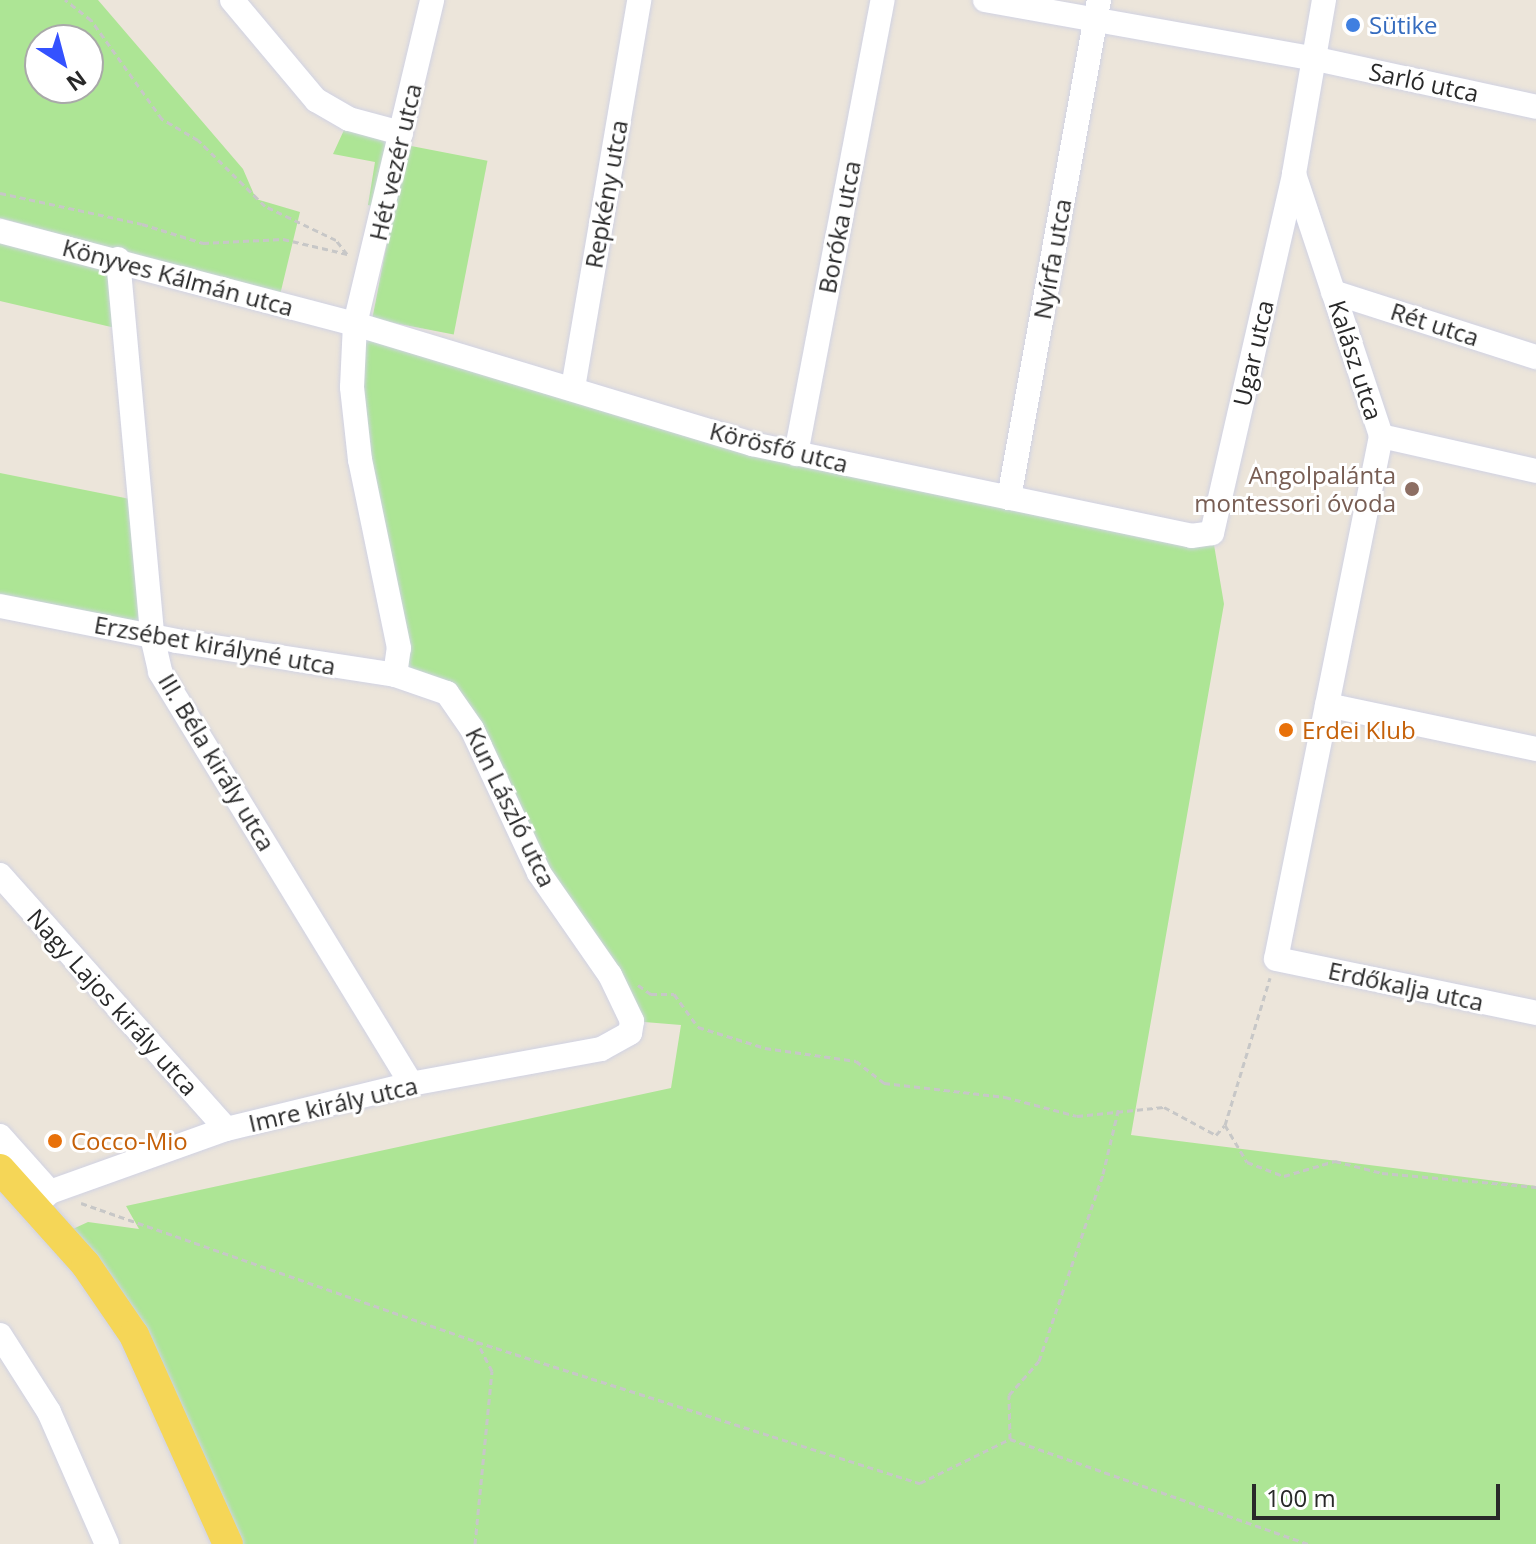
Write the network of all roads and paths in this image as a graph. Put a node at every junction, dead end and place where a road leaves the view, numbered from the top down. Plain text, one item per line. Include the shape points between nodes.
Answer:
1 (65, 0) edge
2 (232, 0) edge
3 (432, 0) edge
4 (639, 0) edge
5 (883, 0) edge
6 (985, 0) edge
7 (1324, 0) edge
8 (1097, 10) edge
9 (1312, 58) junction
10 (1536, 107) edge
11 (401, 133) junction
12 (1294, 174) junction
13 (0, 193) edge
14 (0, 231) edge
15 (118, 259) junction
16 (1333, 292) junction
17 (355, 324) junction
18 (1536, 357) edge
19 (573, 388) junction
20 (1381, 436) junction
21 (796, 454) junction
22 (1536, 471) edge
23 (1009, 498) junction
24 (1212, 533) joint
25 (0, 606) edge
26 (152, 636) junction
27 (395, 675) junction
28 (428, 686) joint
29 (1327, 705) junction
30 (1536, 749) edge
31 (0, 875) edge
32 (1276, 959) junction
33 (617, 988) junction
34 (1536, 1013) edge
35 (632, 1021) joint
36 (411, 1084) junction
37 (1119, 1107) junction
38 (1225, 1125) junction
39 (226, 1129) junction
40 (0, 1136) edge
41 (0, 1169) edge
42 (1536, 1187) edge
43 (42, 1199) junction
44 (0, 1335) edge
45 (477, 1342) junction
46 (1010, 1439) junction
47 (107, 1544) edge
48 (228, 1544) edge
49 (475, 1544) edge
50 (1308, 1544) edge

1 - 13 path via 91,20 162,119 198,140 265,206 336,240 347,254 283,239 203,243
2 - 11 street via 316,100 349,119
3 - 11 street, Hét vezér utca
4 - 19 street, Repkény utca
5 - 21 street, Boróka utca
6 - 8 street, Sarló utca
7 - 9 street, Kalász utca
8 - 9 street, Sarló utca
8 - 23 street, Nyírfa utca
9 - 10 street, Sarló utca
9 - 12 street, Kalász utca
11 - 17 street, Hét vezér utca
12 - 16 street, Kalász utca
12 - 24 street, Ugar utca
14 - 15 street, Könyves Kálmán utca
15 - 17 street, Könyves Kálmán utca
15 - 26 street, III. Béla király utca
16 - 18 street, Rét utca
16 - 20 street, Kalász utca
17 - 19 street, Körösfő utca
17 - 27 street via 354,402 399,648
19 - 21 street, Körösfő utca
20 - 22 street
20 - 29 street, Kalász utca
21 - 23 street, Körösfő utca
23 - 24 street, Körösfő utca via 1191,536
25 - 26 street, Erzsébet királyné utca
26 - 27 street, Erzsébet királyné utca
26 - 36 street, III. Béla király utca via 160,672
27 - 28 street, Erzsébet királyné utca
28 - 33 street, Kun László utca via 447,693 462,710 539,873
29 - 30 street
29 - 32 street, Kalász utca
31 - 39 street, Nagy Lajos király utca
32 - 34 street, Erdőkalja utca
32 - 38 path
33 - 35 street, Kun László utca
33 - 37 path via 635,983 651,994 674,994 698,1027 765,1048 856,1061 884,1083 1005,1097 1077,1116
35 - 36 street, Imre király utca via 630,1033 601,1049
36 - 39 street, Imre király utca
37 - 38 path via 1164,1107 1216,1135
37 - 46 path via 1103,1174 1039,1361 1009,1395
38 - 42 path via 1247,1162 1284,1176 1335,1161 1382,1173
39 - 43 street, Imre király utca
40 - 43 street
41 - 43 main road
43 - 45 path
43 - 48 main road via 134,1335
44 - 47 street via 49,1412
45 - 46 path via 920,1483
45 - 49 path via 492,1371
46 - 50 path

